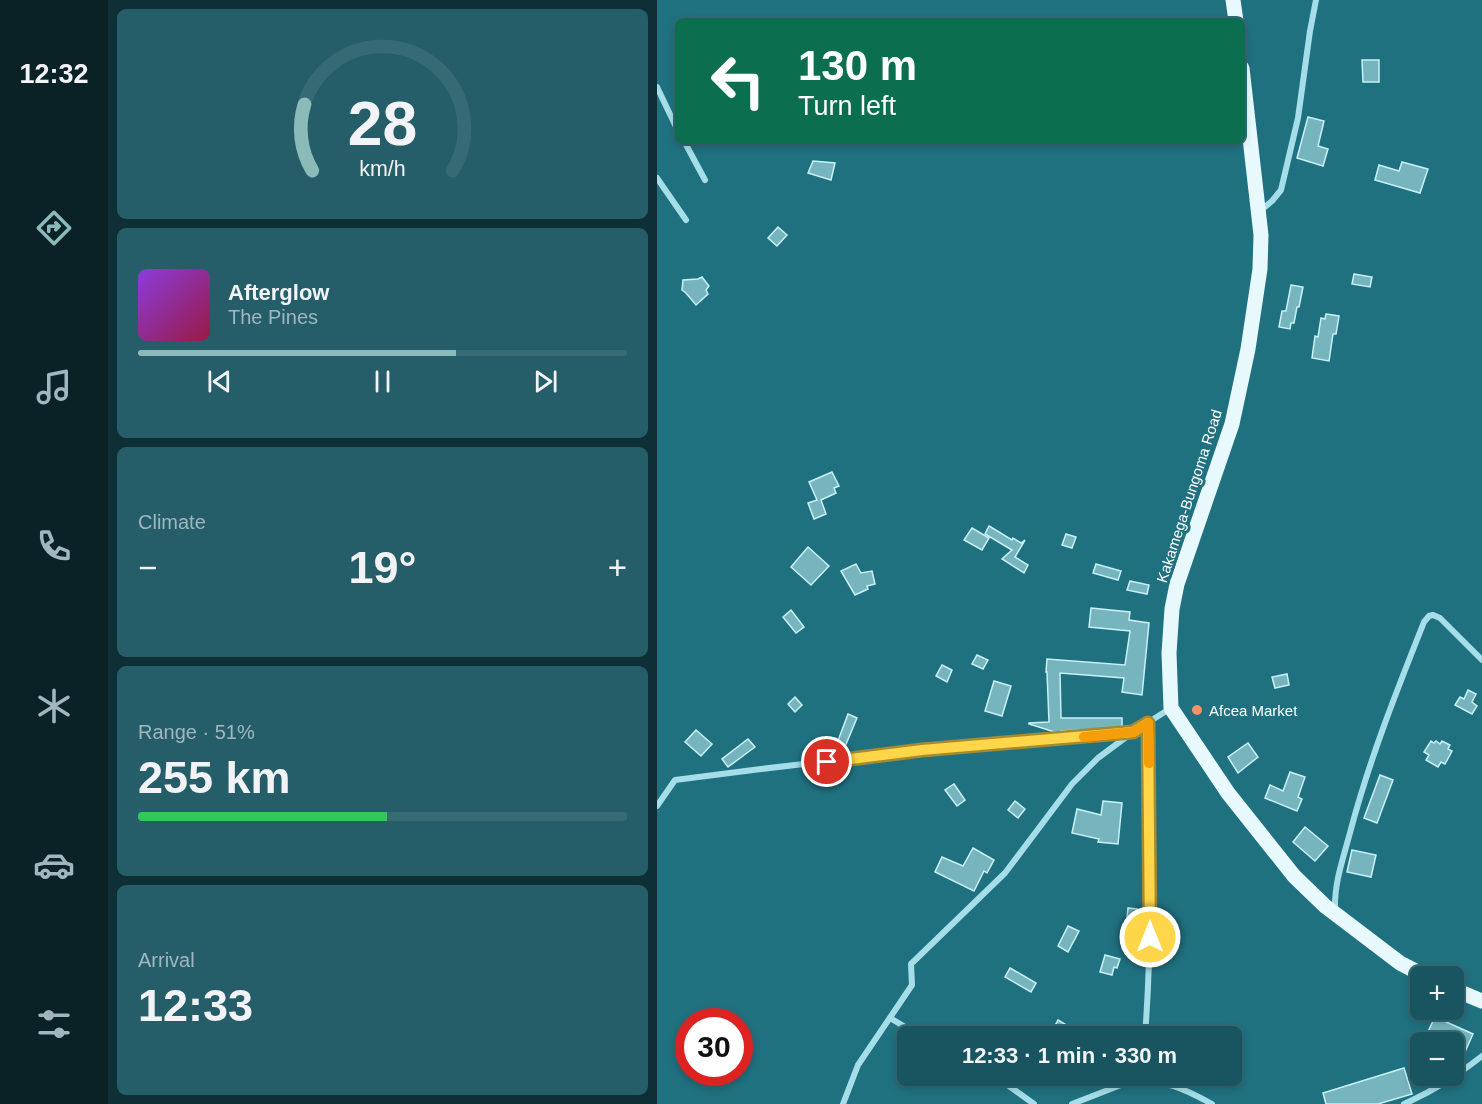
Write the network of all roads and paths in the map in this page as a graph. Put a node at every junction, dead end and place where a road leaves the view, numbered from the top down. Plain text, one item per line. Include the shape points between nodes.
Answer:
1 (1233, 0) edge
2 (1316, 0) edge
3 (1236, 18) edge
4 (657, 87) edge
5 (1245, 94) edge
6 (675, 125) edge
7 (686, 144) edge
8 (657, 178) edge
9 (705, 180) dead end
10 (1259, 213) junction
11 (686, 220) dead end
12 (1482, 660) edge
13 (1171, 708) junction
14 (1148, 723) junction
15 (1133, 732) junction
16 (657, 806) edge
17 (1335, 914) junction
18 (1410, 968) edge
19 (1464, 993) edge
20 (1482, 1000) edge
21 (890, 1018) junction
22 (903, 1026) edge
23 (1146, 1026) edge
24 (1482, 1056) edge
25 (1009, 1086) edge
26 (1118, 1086) edge
27 (1175, 1086) edge
28 (843, 1104) edge
29 (1034, 1104) edge
30 (1072, 1104) edge
31 (1212, 1104) edge
32 (1404, 1104) edge

1 - 3 main road
2 - 10 street via 1298,118 1281,190
4 - 6 street
5 - 10 main road, Kakamega-Bungoma Road
7 - 9 street
8 - 11 street
10 - 13 main road, Kakamega-Bungoma Road via 1260,269 1240,395 1172,609
12 - 17 street via 1440,618 1433,615 1424,622 1357,807 1335,893
13 - 14 street
13 - 17 main road via 1266,842 1294,876
14 - 15 street
14 - 23 street via 1150,982
15 - 16 street via 922,750 675,780
15 - 21 street via 1072,784 1005,873 911,964 912,985
17 - 18 main road
19 - 20 main road
21 - 22 street
21 - 28 street via 858,1065
24 - 32 street via 1429,1093
25 - 29 street
26 - 30 street
27 - 31 street

